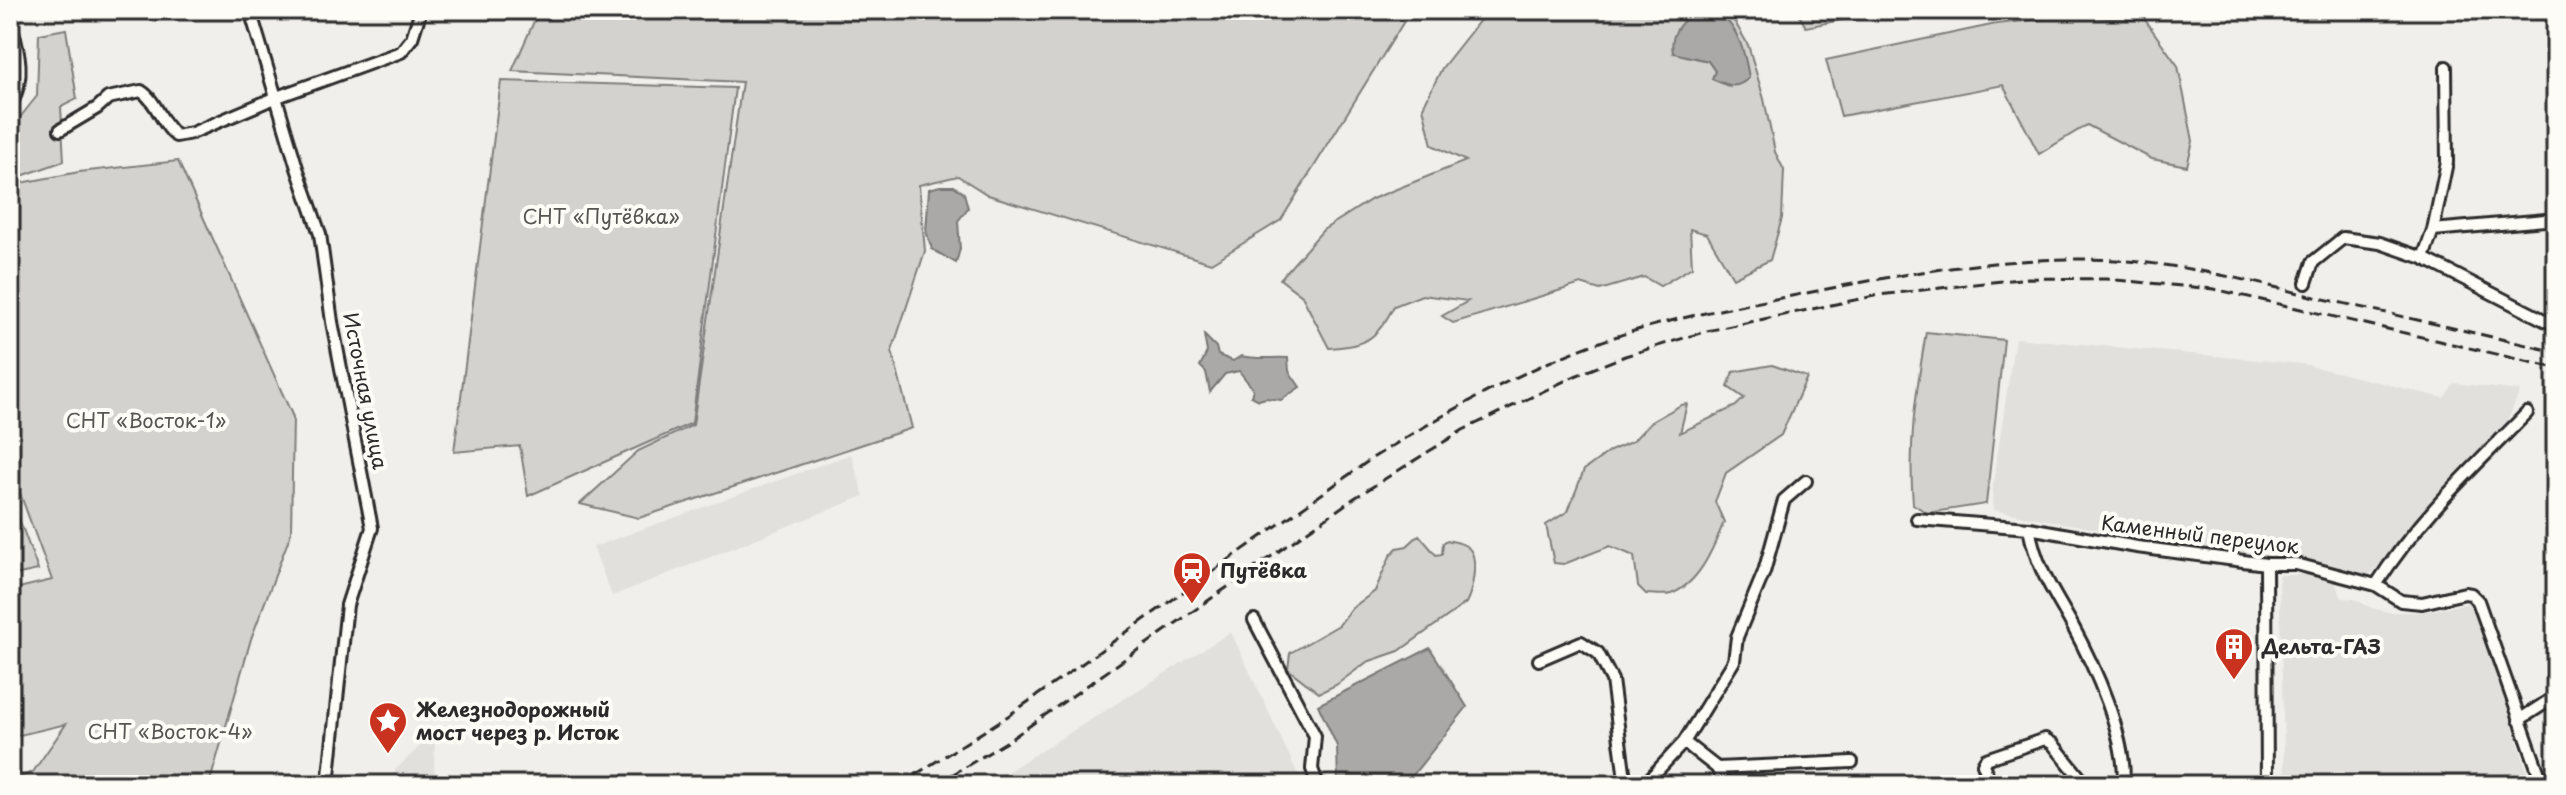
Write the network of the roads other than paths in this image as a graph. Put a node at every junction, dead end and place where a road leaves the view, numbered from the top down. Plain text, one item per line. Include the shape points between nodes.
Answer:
1 (250, 10) edge
2 (421, 10) edge
3 (10, 28) edge
4 (2446, 67) dead end
5 (277, 97) junction
6 (10, 102) edge
7 (60, 130) dead end
8 (2556, 219) edge
9 (2433, 230) junction
10 (2423, 258) junction
11 (2306, 283) dead end
12 (2556, 323) edge
13 (2527, 413) dead end
14 (1806, 481) dead end
15 (1917, 519) dead end
16 (2029, 528) junction
17 (2266, 564) junction
18 (2376, 585) junction
19 (1254, 620) dead end
20 (1539, 660) dead end
21 (2556, 696) edge
22 (2519, 720) junction
23 (1684, 742) junction
24 (1852, 762) dead end
25 (1717, 768) junction
26 (328, 785) edge
27 (1318, 785) edge
28 (1631, 785) edge
29 (1644, 785) edge
30 (1725, 785) edge
31 (1991, 785) edge
32 (2086, 785) edge
33 (2124, 785) edge
34 (2267, 785) edge
35 (2543, 785) edge

1 - 5 street, Источная улица
2 - 5 street via 401,52
3 - 6 main road via 18,80
4 - 9 street via 2447,162
5 - 7 street via 176,136 141,91 108,98
5 - 26 street, Источная улица via 320,234 372,528 347,605
8 - 9 street
9 - 10 street
10 - 11 street via 2380,243 2343,238 2313,262
10 - 12 street
13 - 18 street via 2398,550
14 - 23 street via 1784,500 1764,572 1737,637 1734,661
15 - 16 street, Каменный переулок
16 - 17 street, Каменный переулок
16 - 33 street via 2037,563 2087,654 2119,736
17 - 18 street, Каменный переулок via 2296,564
17 - 34 street
18 - 22 street, Каменный переулок via 2401,601 2422,603 2471,594 2478,601
19 - 27 street via 1315,736 1312,769
20 - 28 street via 1581,642 1598,653 1612,680 1625,779
21 - 22 street
22 - 35 street
23 - 25 street
23 - 29 street
24 - 25 street
25 - 30 street
31 - 32 street via 1986,759 2041,739 2053,744

